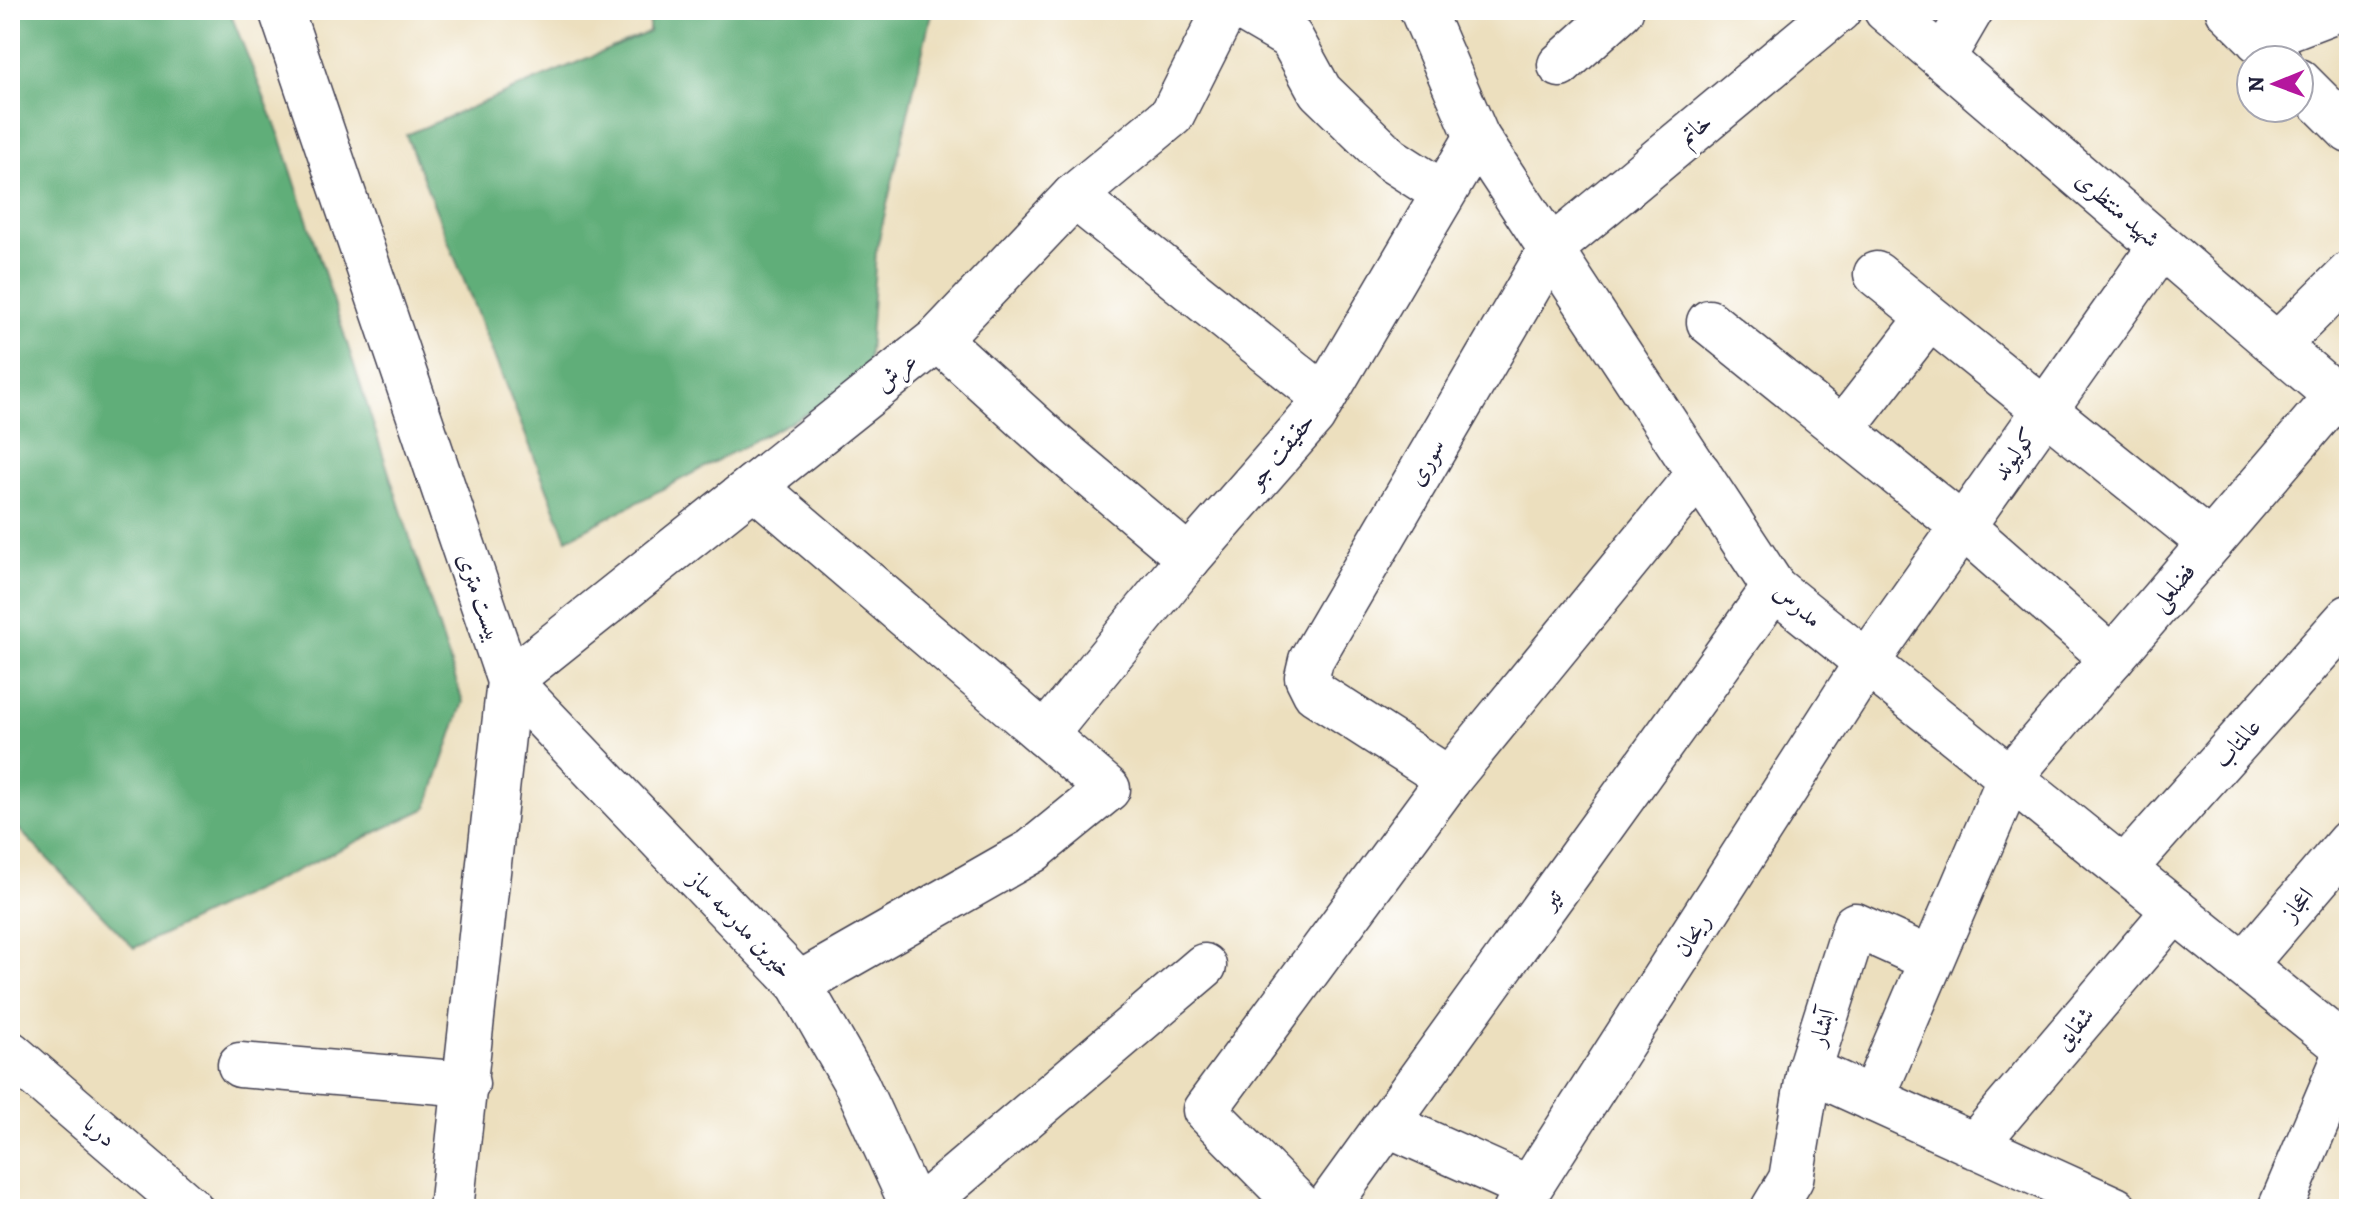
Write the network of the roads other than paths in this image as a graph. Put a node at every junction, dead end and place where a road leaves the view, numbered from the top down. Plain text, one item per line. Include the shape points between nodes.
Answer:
1 (281, 10) edge
2 (1225, 10) edge
3 (1243, 10) edge
4 (1621, 10) edge
5 (1839, 10) edge
6 (1886, 10) edge
7 (1971, 10) edge
8 (2336, 10) edge
9 (1424, 11) edge
10 (2255, 37) edge
11 (1943, 58) junction
12 (1560, 65) dead end
13 (2315, 97) edge
14 (2349, 131) edge
15 (1477, 137) junction
16 (1443, 193) junction
17 (1074, 196) junction
18 (2161, 246) junction
19 (1551, 249) junction
20 (1876, 274) dead end
21 (2349, 274) edge
22 (1929, 318) junction
23 (1709, 322) dead end
24 (938, 339) junction
25 (2277, 345) junction
26 (1324, 397) junction
27 (2342, 402) edge
28 (2044, 412) junction
29 (1842, 430) junction
30 (1699, 473) junction
31 (754, 486) junction
32 (1963, 527) junction
33 (2210, 543) junction
34 (1189, 558) junction
35 (1774, 588) junction
36 (2349, 617) edge
37 (2112, 658) junction
38 (1867, 662) junction
39 (509, 681) junction
40 (1045, 735) junction
41 (2010, 777) junction
42 (1449, 779) junction
43 (2349, 842) edge
44 (2124, 869) junction
45 (2175, 910) junction
46 (1930, 959) junction
47 (2244, 965) junction
48 (1204, 966) dead end
49 (799, 984) junction
50 (2348, 1050) edge
51 (10, 1053) edge
52 (240, 1065) dead end
53 (1809, 1070) junction
54 (467, 1084) junction
55 (1872, 1099) junction
56 (1389, 1125) junction
57 (1974, 1146) junction
58 (2038, 1193) edge
59 (1523, 1199) edge
60 (191, 1209) edge
61 (451, 1209) edge
62 (916, 1209) edge
63 (1303, 1209) edge
64 (1326, 1209) edge
65 (1773, 1209) edge
66 (2115, 1209) edge
67 (2280, 1209) edge

1 - 39 street, بیست متری
2 - 17 street, عرش via 1172,115
3 - 16 street via 1291,38 1320,91 1390,159
4 - 12 street
5 - 19 street, خاتم
6 - 11 street, شهید منتظری
7 - 11 street
8 - 10 street
9 - 15 street, مدرس
11 - 18 street, شهید منتظری
13 - 14 street
15 - 16 street, حقیقت جو
15 - 19 street, مدرس
16 - 26 street, حقیقت جو
17 - 24 street, عرش
17 - 26 street
18 - 25 street, شهید منتظری
18 - 28 street, کولیوند
19 - 30 street, مدرس
19 - 42 street, سوری via 1311,660 1307,677 1315,693
20 - 22 street
21 - 25 street
22 - 28 street
22 - 29 street
23 - 29 street
24 - 31 street, عرش
24 - 34 street
25 - 27 street, شهید منتظری
26 - 34 street, حقیقت جو
27 - 33 street, فضلعلی
28 - 32 street, کولیوند
28 - 33 street
29 - 32 street
30 - 35 street, مدرس
30 - 42 street
31 - 39 street, عرش
31 - 40 street
32 - 37 street
32 - 38 street, کولیوند
33 - 37 street, فضلعلی
34 - 40 street, حقیقت جو
35 - 38 street, مدرس
35 - 56 street, تیر
36 - 44 street, عالمتاب
37 - 41 street, فضلعلی
38 - 41 street, مدرس
38 - 59 street, ریحان
39 - 49 street, خیرین مدرسه ساز
39 - 54 street, بیست متری
40 - 49 street via 1108,789 1032,851
41 - 44 street, مدرس
41 - 46 street, فضلعلی
42 - 63 street via 1205,1110
43 - 47 street, اعجاز
44 - 45 street, مدرس
45 - 47 street, مدرس
45 - 57 street, شقایق
46 - 53 street, آبشار via 1855,925
46 - 55 street, فضلعلی
47 - 50 street, مدرس
48 - 62 street
49 - 62 street, خیرین مدرسه ساز via 857,1085
50 - 67 street
51 - 60 street, دریا
52 - 54 street
53 - 55 street
53 - 65 street, آبشار via 1791,1179
54 - 61 street, بیست متری
55 - 57 street
56 - 59 street
56 - 64 street, تیر
57 - 58 street
58 - 66 street

